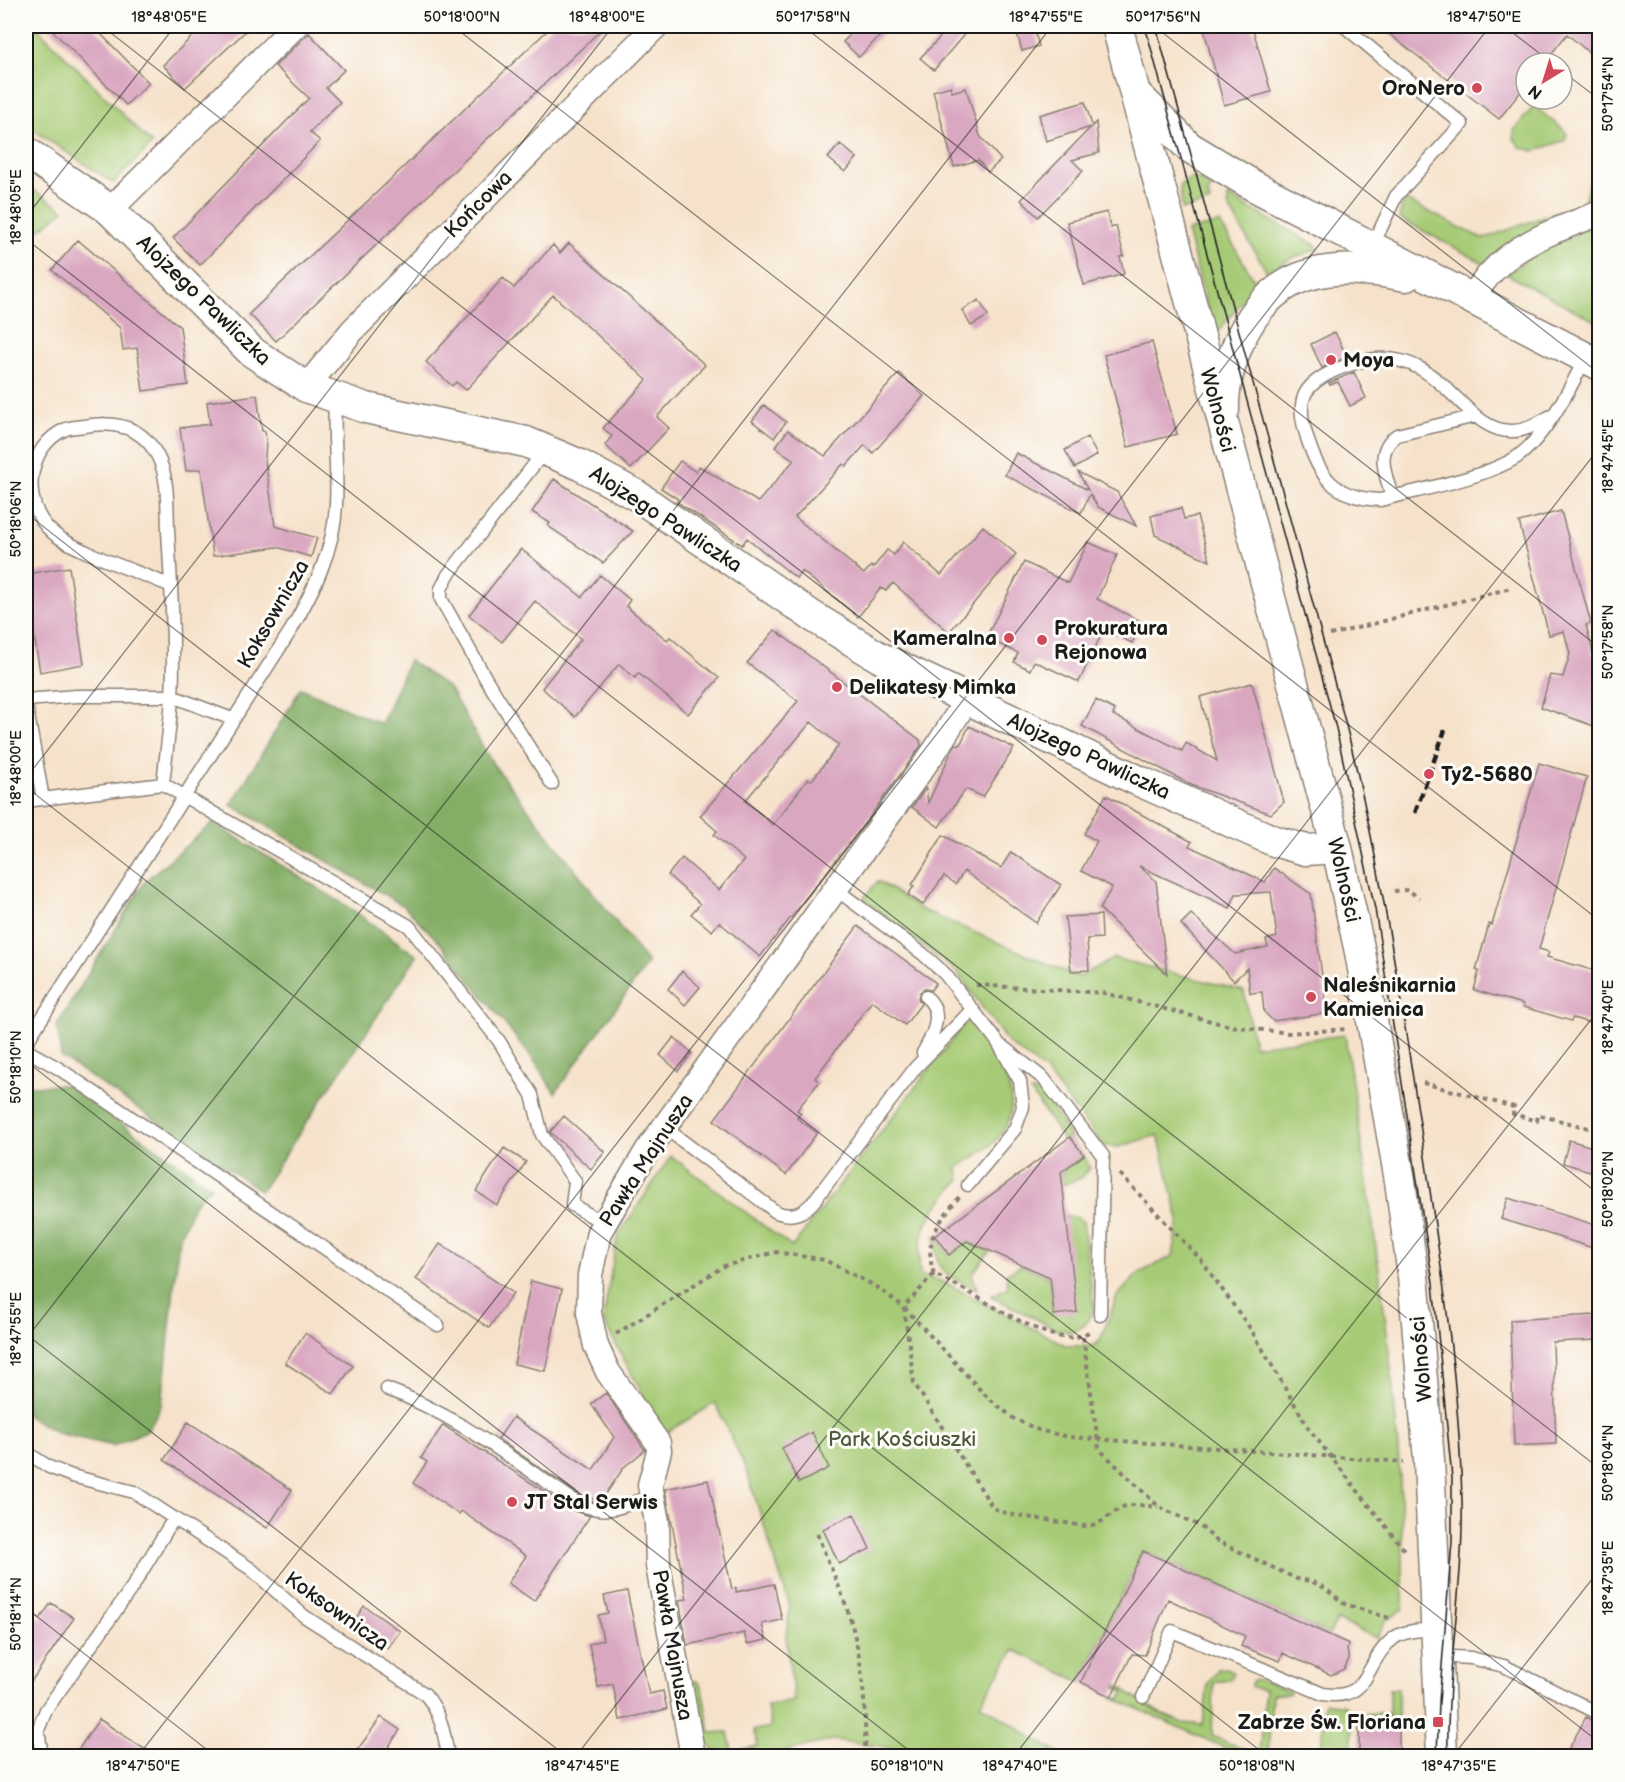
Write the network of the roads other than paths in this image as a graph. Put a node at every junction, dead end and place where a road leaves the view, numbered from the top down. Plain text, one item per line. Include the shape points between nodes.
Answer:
1 (295, 26) edge
2 (656, 26) edge
3 (1117, 26) edge
4 (1344, 26) edge
5 (1134, 91) junction
6 (26, 152) edge
7 (1232, 173) junction
8 (1161, 197) junction
9 (110, 210) junction
10 (1599, 213) edge
11 (1372, 248) junction
12 (1439, 283) junction
13 (1472, 299) junction
14 (1592, 362) edge
15 (306, 387) junction
16 (335, 398) junction
17 (1476, 416) junction
18 (1551, 416) junction
19 (1226, 440) junction
20 (546, 450) junction
21 (1392, 497) junction
22 (171, 586) junction
23 (172, 696) junction
24 (967, 699) junction
25 (26, 702) edge
26 (232, 719) junction
27 (163, 784) junction
28 (552, 784) dead end
29 (186, 794) junction
30 (43, 799) junction
31 (26, 801) edge
32 (1337, 848) junction
33 (834, 888) junction
34 (926, 997) dead end
35 (972, 1010) junction
36 (997, 1041) junction
37 (26, 1043) edge
38 (26, 1050) edge
39 (916, 1067) junction
40 (664, 1127) junction
41 (968, 1185) road end
42 (604, 1223) junction
43 (1100, 1315) road end
44 (438, 1325) dead end
45 (387, 1389) dead end
46 (26, 1452) edge
47 (651, 1496) junction
48 (174, 1518) junction
49 (1436, 1643) junction
50 (1143, 1697) dead end
51 (1599, 1714) edge
52 (42, 1756) edge
53 (448, 1756) edge
54 (694, 1756) edge
55 (1442, 1756) edge

1 - 9 street
2 - 15 street, Końcowa via 352,331
3 - 5 street, Wolności
4 - 11 lane via 1462,124 1396,196
5 - 7 street via 1175,136
5 - 8 street, Wolności
6 - 9 street, Alojzego Pawliczka
7 - 8 street via 1184,164 1172,172
7 - 11 street
8 - 19 street, Wolności
9 - 15 street, Alojzego Pawliczka via 252,352
10 - 13 street via 1527,243 1485,277
11 - 12 street
12 - 13 street
12 - 19 street via 1371,269 1342,268 1290,281 1267,297 1251,317 1229,371 1224,405
13 - 14 street
14 - 18 lane
15 - 16 street, Alojzego Pawliczka
16 - 20 street, Alojzego Pawliczka
16 - 26 lane, Koksownicza via 336,505 325,562 291,630
17 - 18 lane via 1512,432
17 - 21 lane via 1389,440 1382,462
17 - 21 lane via 1434,376 1413,364 1390,359 1367,360 1314,382 1305,394 1301,411 1314,464 1339,488 1360,499
18 - 21 lane via 1533,442 1496,468
19 - 32 street, Wolności
20 - 24 street, Alojzego Pawliczka via 636,495 854,642
20 - 28 lane via 448,575 441,599
22 - 22 lane via 165,477 158,455 144,436 119,424 65,429 45,447 32,470 30,493 37,515 52,533 70,543
22 - 23 lane
23 - 25 lane via 76,696
23 - 26 lane
23 - 27 lane
24 - 32 street, Alojzego Pawliczka via 1274,841 1306,850
24 - 33 street, Pawła Majnusza via 936,749
25 - 30 lane
26 - 29 lane, Koksownicza
27 - 29 lane
27 - 30 lane
29 - 37 lane, Koksownicza
29 - 42 lane via 408,926 499,1041 532,1095 542,1135 575,1181 572,1205
30 - 31 lane
32 - 49 street, Wolności via 1360,952 1413,1276 1429,1460
33 - 35 lane via 923,954
33 - 40 street, Pawła Majnusza
34 - 39 lane via 936,1013 936,1025
35 - 36 lane
35 - 39 lane
36 - 41 lane via 1020,1081 1023,1107 1015,1129
36 - 43 lane via 1044,1078 1103,1156
38 - 44 lane
39 - 40 lane via 814,1201 798,1214 786,1216 776,1212
40 - 42 street, Pawła Majnusza
42 - 47 street, Pawła Majnusza via 590,1275 589,1313 596,1346 608,1372 658,1443
45 - 47 lane via 424,1403 453,1420 579,1504 597,1511 613,1510
46 - 48 lane, Koksownicza via 72,1476 134,1492
47 - 54 street, Pawła Majnusza via 657,1522 658,1566
48 - 52 lane via 133,1587 46,1710 38,1730
48 - 53 lane, Koksownicza via 251,1569 304,1616 424,1694 436,1707
49 - 50 lane via 1403,1633 1393,1639 1353,1692 1339,1696 1323,1694 1172,1631
49 - 51 lane via 1504,1666
49 - 55 street, Wolności

